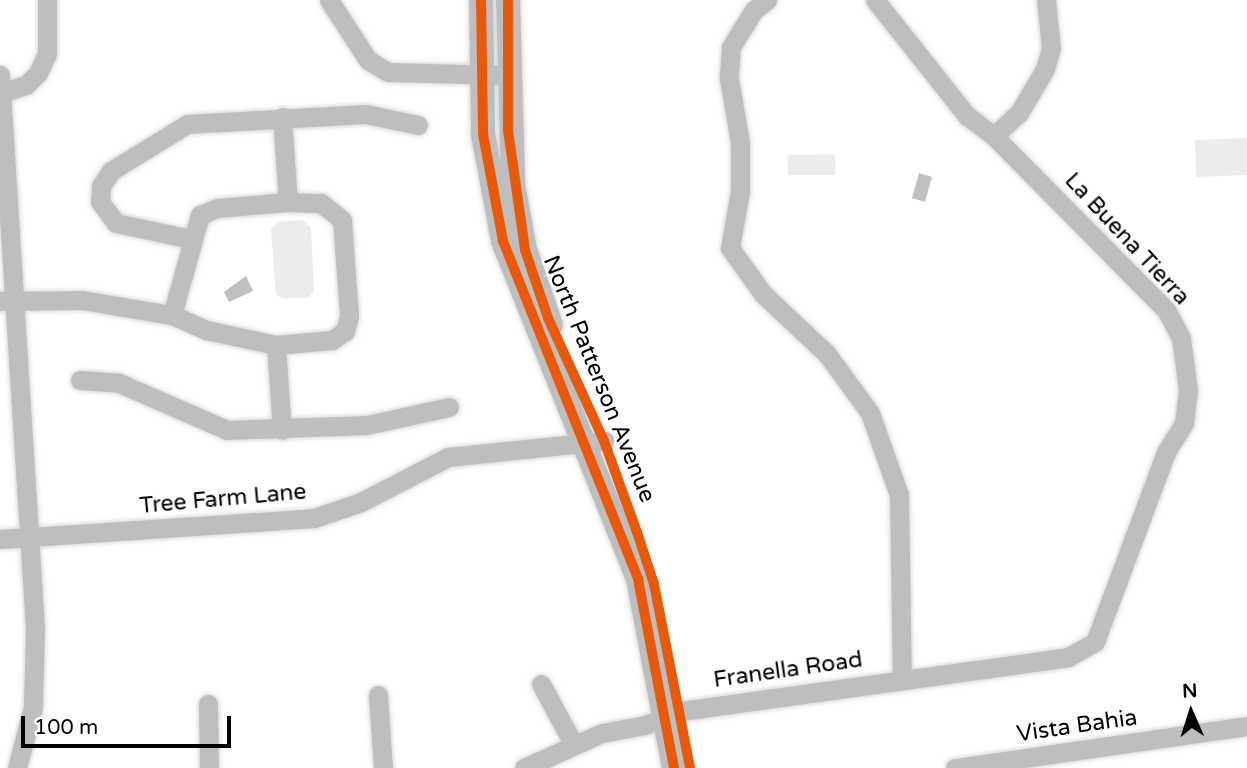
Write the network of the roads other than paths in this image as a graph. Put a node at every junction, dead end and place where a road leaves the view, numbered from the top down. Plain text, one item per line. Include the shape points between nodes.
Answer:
1 (47, 0) edge
2 (328, 0) edge
3 (481, 0) edge
4 (508, 0) edge
5 (766, 0) edge
6 (875, 0) edge
7 (1046, 0) edge
8 (482, 75) junction
9 (507, 75) junction
10 (3, 91) edge
11 (282, 117) junction
12 (418, 125) dead end
13 (994, 136) junction
14 (288, 202) junction
15 (191, 239) junction
16 (7, 301) edge
17 (172, 315) junction
18 (276, 345) junction
19 (80, 380) dead end
20 (449, 407) dead end
21 (282, 430) junction
22 (596, 442) junction
23 (28, 537) junction
24 (0, 539) edge
25 (902, 679) junction
26 (541, 684) dead end
27 (378, 695) dead end
28 (208, 704) dead end
29 (674, 713) junction
30 (1247, 726) edge
31 (574, 745) junction
32 (976, 767) edge
33 (17, 768) edge
34 (209, 768) edge
35 (383, 768) edge
36 (524, 768) edge
37 (674, 768) edge
38 (690, 768) edge
39 (955, 768) edge

1 - 10 street via 47,54 38,73 26,85
2 - 8 street via 368,60 388,72
3 - 8 main road, North Patterson Avenue
4 - 9 main road, North Patterson Avenue
5 - 25 street via 754,10 731,47 729,79 740,155 740,191 730,248 763,294 827,354 870,413 900,495
6 - 13 street, La Buena Tierra via 967,117
7 - 13 street via 1051,48 1045,69 1018,113
8 - 9 street
8 - 22 main road, North Patterson Avenue via 483,134 503,241 534,326
9 - 22 main road, North Patterson Avenue via 513,184 525,250
10 - 16 street
11 - 12 street via 366,114
11 - 14 street
11 - 15 street via 187,124 111,171 101,186 105,214 116,223
13 - 25 street, La Buena Tierra via 1166,310 1181,338 1188,390 1184,423 1166,452 1095,642 1068,657
14 - 15 street via 217,208 200,215
14 - 18 street via 321,203 342,220 349,316 345,331 332,340
15 - 17 street
16 - 17 street via 96,302
16 - 23 street
17 - 18 street via 206,330
18 - 21 street
19 - 21 street via 99,379 136,390 214,428
20 - 21 street via 367,425
22 - 23 street, Tree Farm Lane via 448,457 361,502 314,518
22 - 29 main road, North Patterson Avenue
23 - 24 street, Tree Farm Lane
23 - 33 street via 35,628 33,707
25 - 29 street, Franella Road
26 - 31 street
27 - 35 street
28 - 34 street
29 - 31 street, Franella Road
29 - 37 main road, North Patterson Avenue
29 - 38 main road, North Patterson Avenue
30 - 32 street, Vista Bahia
31 - 36 street, Franella Road
32 - 39 street, Vista Bahia

